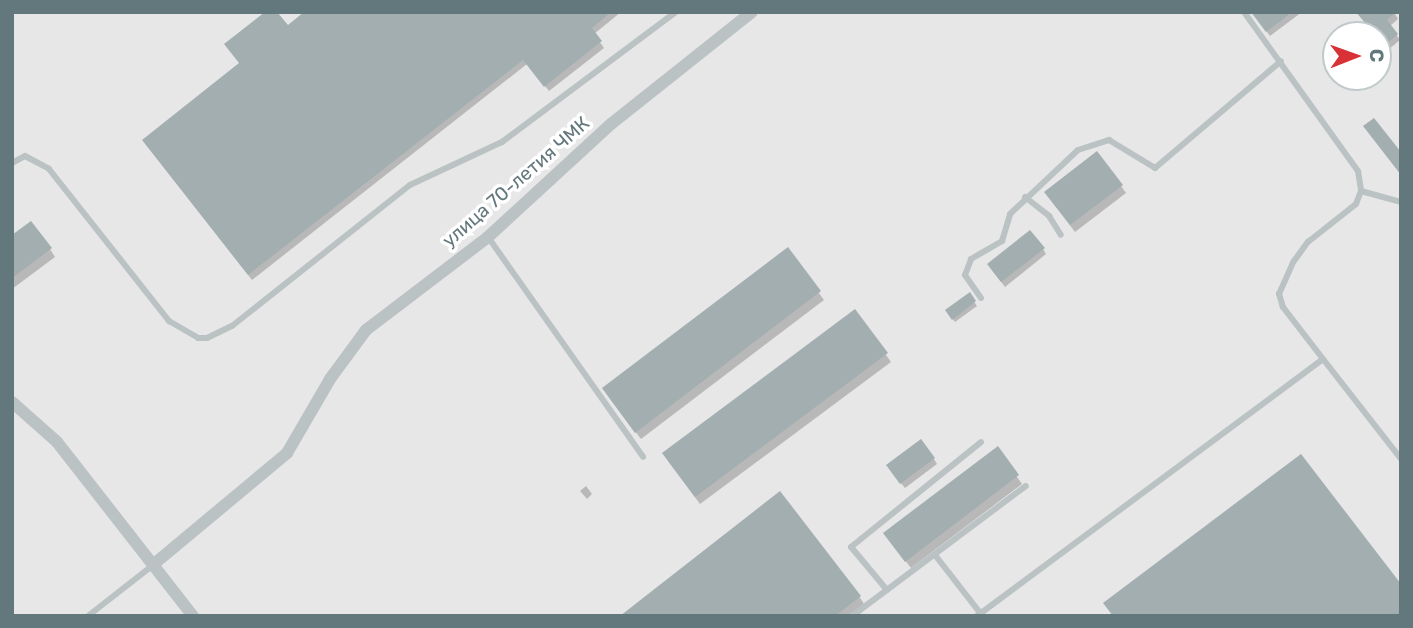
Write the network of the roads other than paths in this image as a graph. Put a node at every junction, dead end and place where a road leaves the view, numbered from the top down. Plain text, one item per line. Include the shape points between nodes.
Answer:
1 (676, 12) edge
2 (752, 12) edge
3 (1244, 12) edge
4 (1281, 61) junction
5 (12, 163) edge
6 (1361, 191) junction
7 (1025, 197) junction
8 (1401, 202) edge
9 (1061, 235) dead end
10 (488, 237) junction
11 (981, 298) dead end
12 (1323, 359) junction
13 (12, 402) edge
14 (981, 442) dead end
15 (643, 457) dead end
16 (1401, 459) edge
17 (1026, 486) dead end
18 (935, 555) junction
19 (154, 564) junction
20 (887, 590) junction
21 (979, 615) edge
22 (88, 616) edge
23 (193, 616) edge
24 (852, 616) edge

1 - 5 lane via 502,142 410,185 232,326 207,338 198,338 169,321 49,169 25,156
2 - 10 street, улица 70-летия ЧМК via 611,124
3 - 4 lane
4 - 6 lane via 1358,171
4 - 7 lane via 1155,168 1109,140 1078,150
6 - 8 lane
6 - 12 lane via 1356,204 1308,242 1279,293 1283,307
7 - 9 lane via 1049,216
7 - 11 lane via 1010,214 1002,242 971,259 965,275
10 - 15 lane
10 - 19 street, улица 70-летия ЧМК via 366,330 330,379 287,453
12 - 16 lane
12 - 21 lane
13 - 19 street via 57,442
14 - 20 lane via 851,547
17 - 18 lane
18 - 20 lane
18 - 21 lane
19 - 22 lane
19 - 23 street
20 - 24 lane

